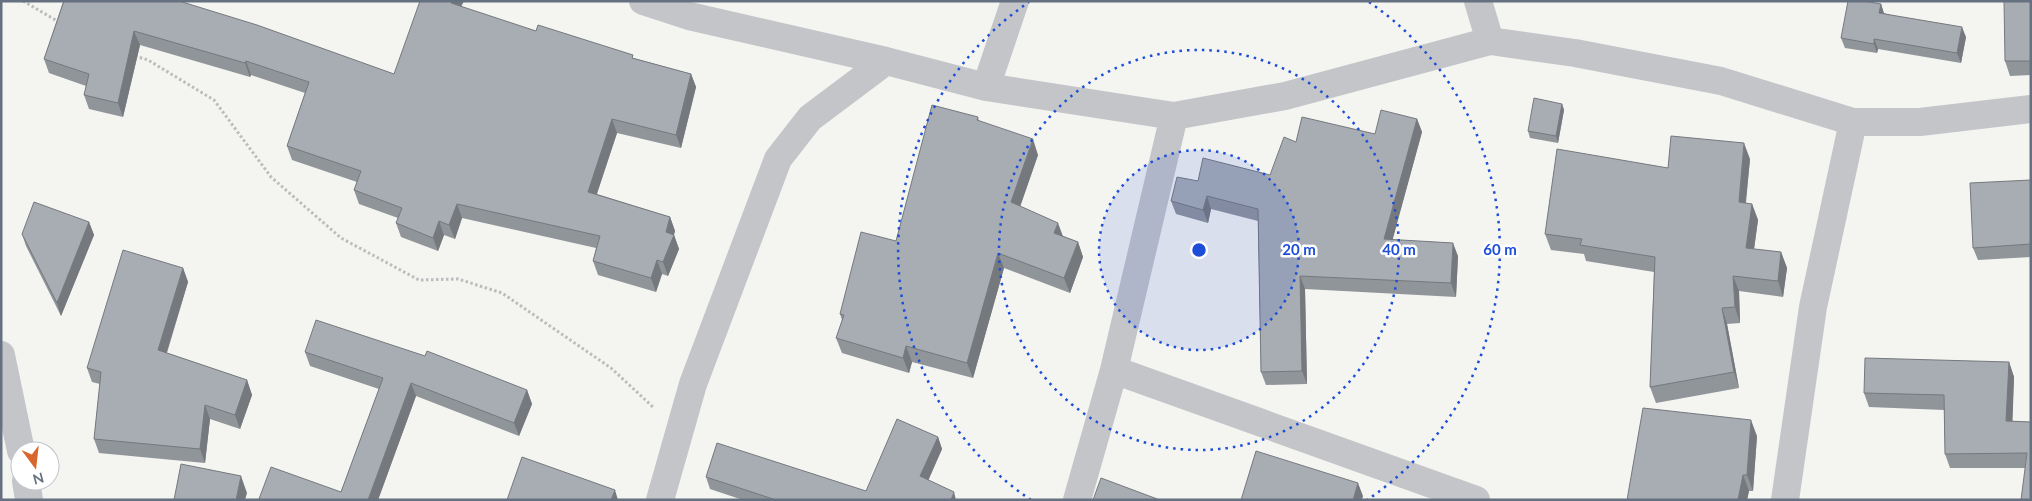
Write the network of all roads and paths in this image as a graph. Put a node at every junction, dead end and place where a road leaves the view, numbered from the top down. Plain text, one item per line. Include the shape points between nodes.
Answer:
1 (23, 1) edge
2 (643, 1) edge
3 (1016, 1) edge
4 (1478, 1) edge
5 (690, 9) edge
6 (64, 25) edge
7 (1490, 41) junction
8 (131, 54) edge
9 (886, 61) junction
10 (986, 87) junction
11 (2031, 110) edge
12 (1174, 116) junction
13 (1853, 122) junction
14 (1, 355) edge
15 (1114, 370) junction
16 (680, 431) junction
17 (19, 441) edge
18 (660, 500) edge
19 (1077, 500) edge
20 (1476, 500) edge
21 (1785, 500) edge

1 - 6 path
2 - 5 street
3 - 10 street
4 - 7 street
5 - 9 street
7 - 12 street via 1285,96
7 - 13 street via 1575,53 1721,81
8 - 16 path via 148,60 214,100 271,177 341,238 419,280 458,279 502,293 611,368
9 - 10 street
9 - 16 street via 810,118 778,159 693,384
10 - 12 street
11 - 13 street via 1920,122
12 - 15 street
13 - 21 street via 1813,307
14 - 17 street
15 - 19 street
15 - 20 street
16 - 18 street

